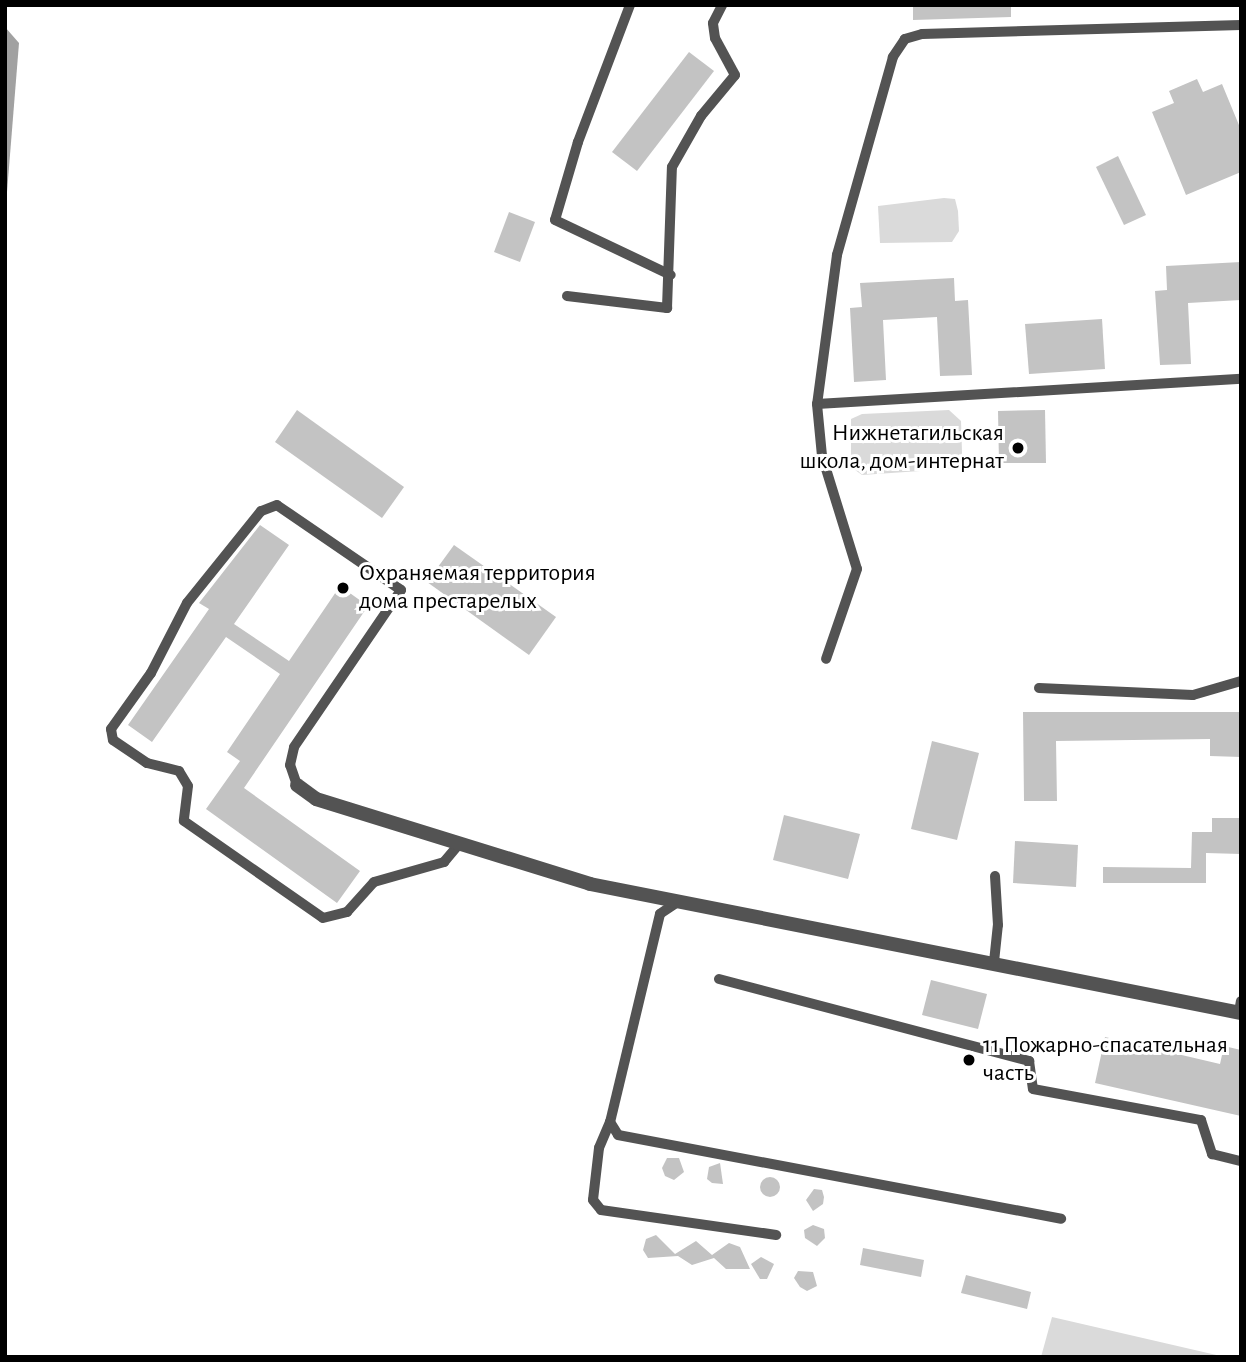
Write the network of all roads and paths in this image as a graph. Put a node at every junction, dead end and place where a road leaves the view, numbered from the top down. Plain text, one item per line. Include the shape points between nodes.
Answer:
1 (630, 5) edge
2 (722, 5) edge
3 (1241, 25) edge
4 (671, 275) junction
5 (567, 296) dead end
6 (1241, 379) edge
7 (817, 404) junction
8 (826, 659) dead end
9 (1241, 681) edge
10 (1039, 688) dead end
11 (297, 785) joint
12 (460, 844) junction
13 (995, 876) dead end
14 (679, 901) junction
15 (994, 962) junction
16 (719, 979) dead end
17 (1240, 1009) edge
18 (610, 1122) junction
19 (1241, 1161) edge
20 (1061, 1219) dead end
21 (776, 1235) dead end

1 - 4 lane via 578,142 555,220
2 - 4 lane via 713,23 715,38 735,75 701,116 672,167 668,191
3 - 7 lane via 922,34 905,39 893,57 837,255
4 - 5 lane via 667,307
6 - 7 lane
7 - 8 lane via 822,456 857,569
9 - 10 lane via 1194,695
11 - 12 street via 317,799
11 - 12 lane via 290,765 294,747 401,590 277,505 261,511 187,603 151,673 111,729 113,740 147,763 179,771 187,786 184,821 323,918 347,912 374,883 444,862
12 - 14 street via 590,884
13 - 15 lane via 998,925
14 - 15 street
14 - 18 lane via 660,914
15 - 17 street
16 - 19 lane via 1029,1061 1033,1089 1201,1120 1212,1154
18 - 20 lane via 618,1135
18 - 21 lane via 599,1148 593,1200 601,1210

